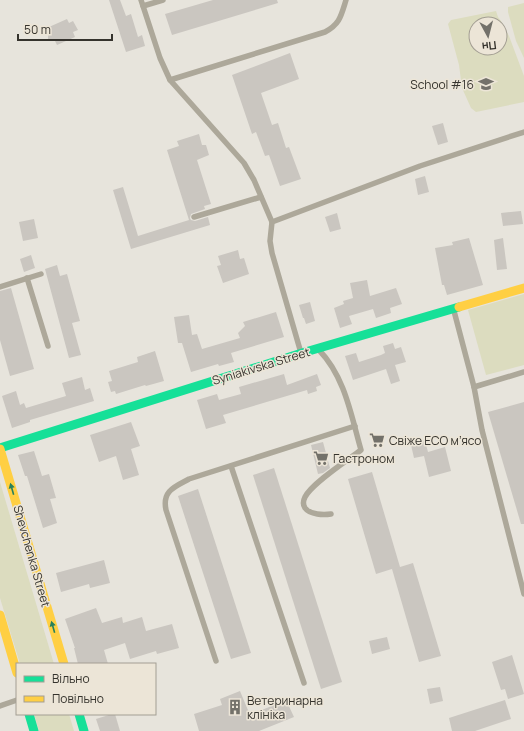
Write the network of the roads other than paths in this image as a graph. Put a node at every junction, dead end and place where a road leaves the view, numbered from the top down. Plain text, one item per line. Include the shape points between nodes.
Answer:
1 (163, 0) edge
2 (346, 0) edge
3 (142, 3) edge
4 (170, 80) junction
5 (524, 132) edge
6 (262, 197) junction
7 (194, 217) dead end
8 (272, 222) junction
9 (41, 274) dead end
10 (27, 278) junction
11 (0, 286) edge
12 (524, 288) edge
13 (454, 308) junction
14 (48, 346) dead end
15 (318, 348) junction
16 (302, 353) junction
17 (524, 372) edge
18 (474, 388) junction
19 (355, 426) junction
20 (0, 448) edge
21 (231, 466) junction
22 (331, 514) dead end
23 (524, 594) edge
24 (0, 615) edge
25 (216, 661) dead end
26 (64, 663) edge
27 (16, 670) edge
28 (304, 683) dead end
29 (16, 700) edge
30 (0, 706) edge
31 (29, 715) edge
32 (79, 715) edge
33 (34, 731) edge
34 (84, 731) edge

1 - 3 lane
2 - 4 lane via 340,20 333,28
3 - 4 lane
4 - 6 lane via 244,163
5 - 8 lane via 420,166
6 - 7 lane
6 - 8 lane
8 - 16 lane via 272,253
9 - 10 lane
10 - 11 lane
10 - 14 lane
12 - 13 street, Syniakivska Street
13 - 15 street, Syniakivska Street
13 - 18 lane
15 - 16 street, Syniakivska Street
15 - 19 lane via 328,359 343,386
16 - 20 street, Syniakivska Street
17 - 18 lane
18 - 23 lane via 482,430
19 - 21 lane
19 - 22 lane via 361,450 308,492 303,502 304,508 308,511 322,515
26 -> 20 street, Shevchenka Street
21 - 25 lane via 189,479 175,487 169,492 165,504
21 - 28 lane
24 - 27 street
29 - 30 lane
31 - 33 street
32 - 34 street

